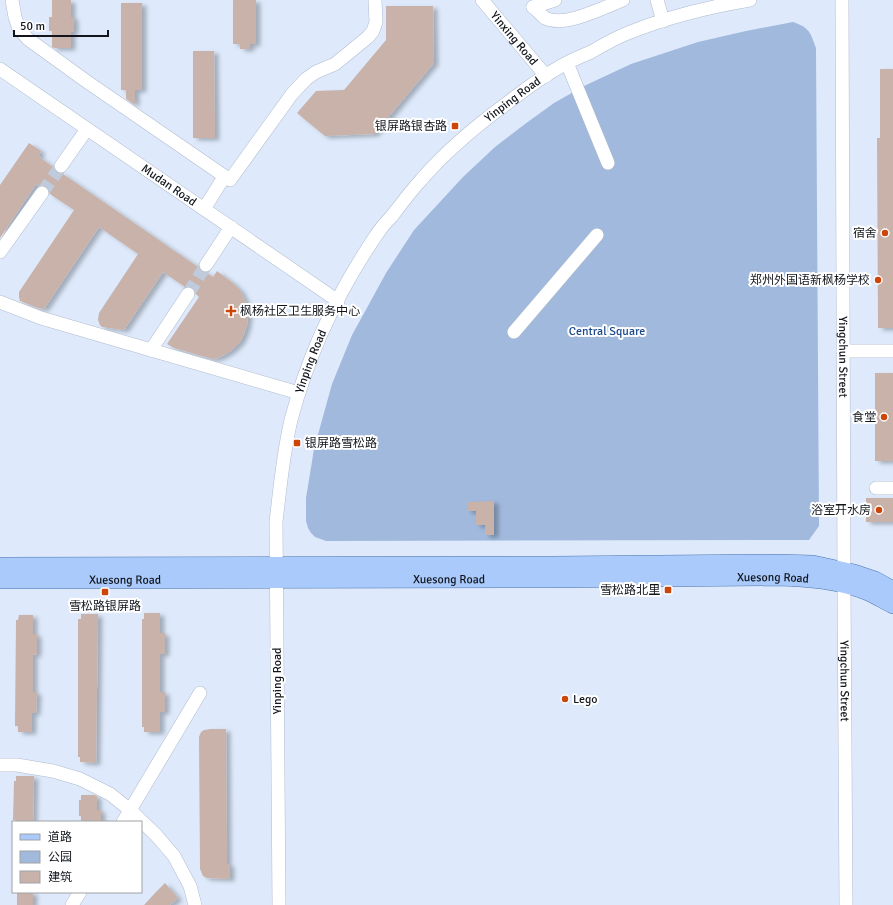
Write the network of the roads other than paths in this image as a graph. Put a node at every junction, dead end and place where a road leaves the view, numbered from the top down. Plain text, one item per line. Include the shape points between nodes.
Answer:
1 (12, 0) edge
2 (376, 0) edge
3 (482, 0) edge
4 (555, 0) edge
5 (623, 0) edge
6 (657, 0) edge
7 (750, 0) edge
8 (842, 0) edge
9 (702, 4) edge
10 (663, 21) junction
11 (567, 63) junction
12 (0, 69) edge
13 (546, 76) junction
14 (87, 129) junction
15 (608, 163) dead end
16 (60, 166) tunnel mouth
17 (224, 177) junction
18 (42, 193) tunnel mouth
19 (204, 209) junction
20 (231, 228) junction
21 (597, 234) dead end
22 (0, 252) edge
23 (206, 265) tunnel mouth
24 (188, 294) tunnel mouth
25 (338, 301) junction
26 (0, 302) edge
27 (514, 332) dead end
28 (151, 350) junction
29 (843, 351) junction
30 (893, 351) edge
31 (300, 393) junction
32 (876, 488) dead end
33 (893, 488) edge
34 (0, 566) edge
35 (277, 572) junction
36 (844, 578) junction
37 (0, 580) edge
38 (893, 590) edge
39 (893, 605) edge
40 (200, 693) dead end
41 (0, 765) edge
42 (130, 810) junction
43 (124, 821) edge
44 (141, 821) edge
45 (142, 822) edge
46 (79, 893) edge
47 (72, 905) edge
48 (195, 905) edge
49 (279, 905) edge
50 (846, 905) edge

1 - 17 street via 19,29 28,39
2 - 17 street via 376,22 368,37 335,64 306,79 292,94 230,180
3 - 13 street, Yinxing Road
4 - 5 street via 533,7 546,18 560,21 574,19
6 - 10 street
7 - 9 street, Yinping Road via 720,5
8 - 29 street, Yingchun Street
9 - 10 street, Yinping Road
10 - 11 street, Yinping Road via 627,33
11 - 13 street, Yinping Road
11 - 15 street
12 - 14 street, Mudan Road
13 - 25 street, Yinping Road via 470,132 421,180 376,235
14 - 16 street
14 - 19 street, Mudan Road
17 - 19 street
18 - 22 street
19 - 20 street, Mudan Road
20 - 23 street
20 - 25 street, Mudan Road
21 - 27 street
24 - 28 street
25 - 31 street, Yinping Road via 320,338
26 - 28 street via 41,318
28 - 31 street
29 - 30 street
29 - 36 street, Yingchun Street
31 - 35 street, Yinping Road via 291,421 281,476 276,522
32 - 33 street
34 - 35 main road, Xuesong Road
35 - 36 main road, Xuesong Road via 561,579
35 - 37 main road, Xuesong Road
35 - 49 street, Yinping Road
36 - 38 main road, Xuesong Road via 854,573
36 - 39 main road, Xuesong Road
36 - 50 street, Yingchun Street
40 - 42 street
41 - 42 street via 53,771 80,779 110,794
42 - 43 street
42 - 44 street
45 - 48 street via 174,856 190,886
46 - 47 street

